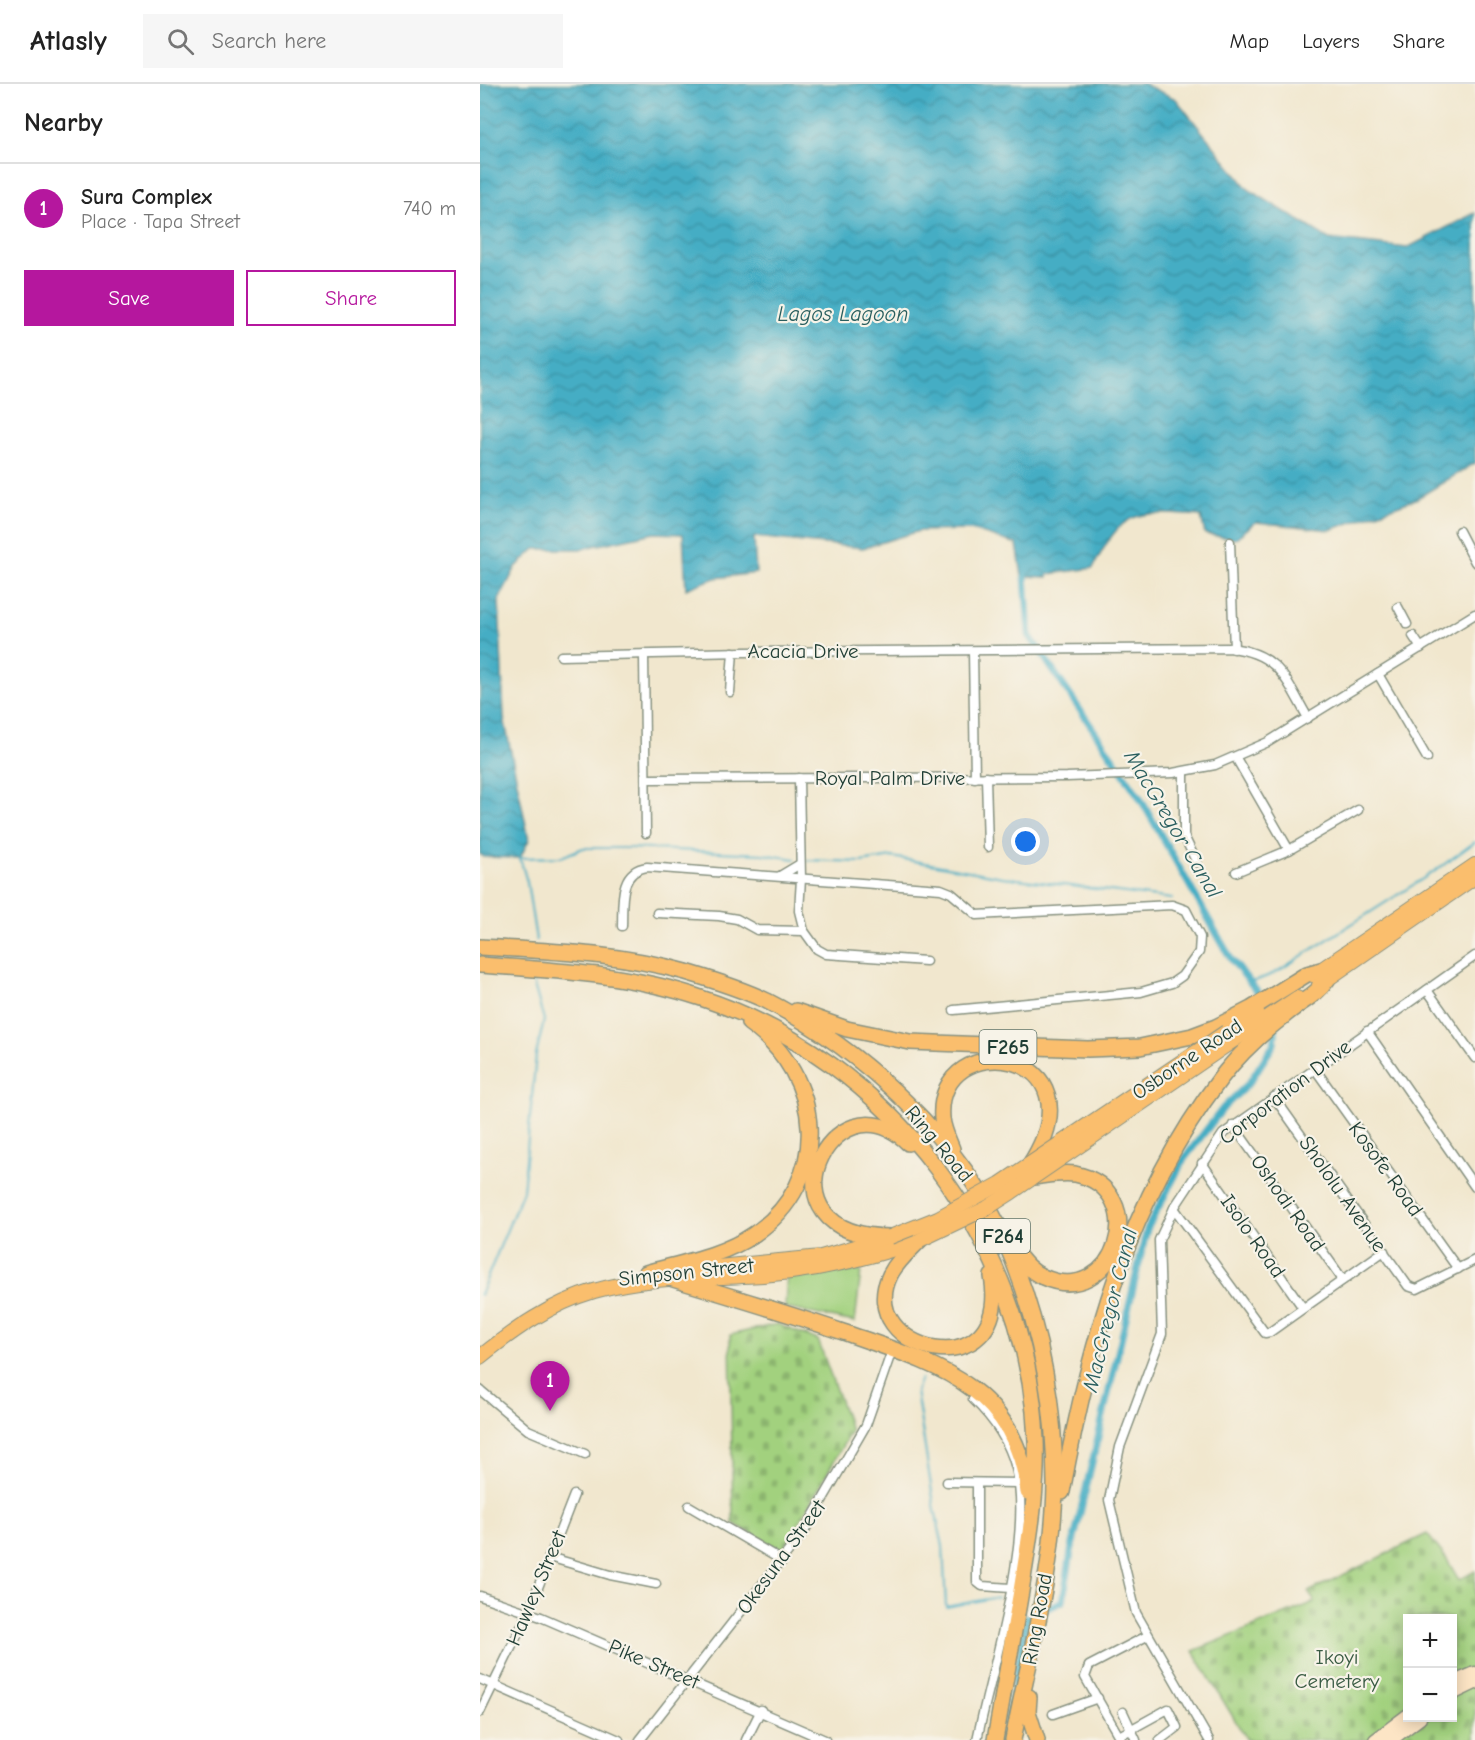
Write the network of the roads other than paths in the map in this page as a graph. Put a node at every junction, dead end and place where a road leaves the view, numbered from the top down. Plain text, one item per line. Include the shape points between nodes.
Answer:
1 (1459, 531) dead end
2 (1230, 542) dead end
3 (1475, 562) edge
4 (1398, 607) dead end
5 (1475, 614) edge
6 (1407, 624) dead end
7 (1413, 636) dead end
8 (1421, 648) junction
9 (1234, 649) junction
10 (973, 651) junction
11 (733, 652) junction
12 (644, 654) junction
13 (561, 656) dead end
14 (1378, 674) junction
15 (730, 692) dead end
16 (1308, 718) junction
17 (1236, 758) junction
18 (1427, 758) dead end
19 (1184, 772) junction
20 (986, 777) junction
21 (799, 778) junction
22 (975, 778) junction
23 (647, 779) junction
24 (1358, 810) dead end
25 (646, 833) dead end
26 (988, 847) dead end
27 (1289, 850) junction
28 (1197, 863) dead end
29 (800, 864) junction
30 (1475, 865) edge
31 (1236, 872) dead end
32 (780, 876) junction
33 (1475, 878) edge
34 (801, 879) junction
35 (799, 911) junction
36 (657, 913) dead end
37 (622, 926) dead end
38 (790, 929) junction
39 (804, 931) junction
40 (480, 947) edge
41 (1475, 956) edge
42 (926, 961) dead end
43 (480, 965) edge
44 (1324, 975) junction
45 (1427, 990) junction
46 (765, 1000) junction
47 (1285, 1000) junction
48 (725, 1006) junction
49 (954, 1010) dead end
50 (1258, 1019) junction
51 (1367, 1032) junction
52 (1475, 1058) edge
53 (1315, 1069) junction
54 (1274, 1097) junction
55 (1233, 1125) junction
56 (956, 1157) junction
57 (931, 1161) junction
58 (1202, 1163) junction
59 (1031, 1172) junction
60 (1475, 1187) edge
61 (1174, 1208) junction
62 (890, 1237) junction
63 (920, 1240) junction
64 (1006, 1243) junction
65 (1384, 1251) junction
66 (989, 1258) junction
67 (1475, 1260) edge
68 (765, 1269) junction
69 (1458, 1269) junction
70 (646, 1273) junction
71 (669, 1280) junction
72 (1343, 1280) junction
73 (1303, 1308) junction
74 (480, 1346) edge
75 (890, 1356) junction
76 (480, 1357) edge
77 (480, 1390) edge
78 (585, 1454) dead end
79 (947, 1482) dead end
80 (1018, 1483) junction
81 (977, 1484) junction
82 (574, 1495) dead end
83 (689, 1506) dead end
84 (1030, 1528) junction
85 (1051, 1539) junction
86 (549, 1557) junction
87 (783, 1561) junction
88 (656, 1584) dead end
89 (1010, 1588) junction
90 (480, 1596) edge
91 (528, 1613) junction
92 (1147, 1636) junction
93 (1011, 1647) junction
94 (1033, 1650) junction
95 (1475, 1673) edge
96 (480, 1679) edge
97 (690, 1679) junction
98 (1457, 1681) edge
99 (1475, 1683) edge
100 (493, 1685) junction
101 (1457, 1692) edge
102 (1098, 1698) junction
103 (761, 1710) junction
104 (480, 1712) edge
105 (1123, 1712) dead end
106 (1053, 1714) dead end
107 (1403, 1717) edge
108 (1415, 1722) edge
109 (1131, 1730) junction
110 (1120, 1738) edge
111 (619, 1740) edge
112 (640, 1740) edge
113 (746, 1740) edge
114 (825, 1740) edge
115 (977, 1740) edge
116 (985, 1740) edge
117 (995, 1740) edge
118 (1013, 1740) edge
119 (1037, 1740) edge
120 (1136, 1740) edge
121 (1160, 1740) edge
122 (1209, 1740) edge
123 (1375, 1740) edge
124 (1391, 1740) edge

1 - 3 street
2 - 9 street
4 - 6 street
5 - 8 street, Royal Palm Drive
7 - 8 street
8 - 14 street, Royal Palm Drive
9 - 10 street, Acacia Drive
9 - 16 street, Acacia Drive via 1248,650 1270,660
10 - 11 street, Acacia Drive
10 - 22 street
11 - 12 street, Acacia Drive
11 - 15 street
12 - 13 street, Acacia Drive
12 - 23 street
14 - 16 street, Royal Palm Drive
14 - 18 street
16 - 17 street, Royal Palm Drive
17 - 19 street, Royal Palm Drive
17 - 27 street
19 - 20 street, Royal Palm Drive
19 - 28 street via 1184,836
20 - 22 street, Royal Palm Drive
20 - 26 street
21 - 22 street, Royal Palm Drive
21 - 23 street, Royal Palm Drive
21 - 29 street
23 - 25 street
24 - 27 street
27 - 31 street
29 - 32 street
29 - 34 street
30 - 44 main road, F265
32 - 34 street
32 - 37 street via 638,868 627,878
33 - 44 main road, F265
34 - 35 street
34 - 49 street via 940,889 951,893 977,915 1172,905 1186,910 1200,937 1198,952 1182,976 1157,989
35 - 38 street
35 - 39 street
36 - 38 street via 737,919 757,930
38 - 39 street
39 - 42 street via 817,949 826,954
40 - 46 highway, Ring Road / F264 via 662,966
41 - 45 street, Corporation Drive
43 - 48 highway, Ring Road / F264 via 630,980
44 - 47 highway, F265 via 1307,974
44 - 47 highway via 1321,989
45 - 51 street, Corporation Drive
45 - 52 street
46 - 50 highway, F265 via 847,1029 936,1045 1088,1049 1164,1043
46 - 56 highway, Ring Road / F264 via 858,1061
47 - 50 highway
47 - 50 highway, F265
48 - 57 highway, Ring Road / F264 via 771,1026 832,1064 892,1115
48 - 70 highway via 770,1040 798,1077 809,1111 810,1145 804,1168 784,1205 755,1234 739,1244
50 - 59 main road, Osborne Road / F265, bridge
50 - 85 highway via 1235,1061 1197,1111 1165,1166 1124,1257 1087,1366
51 - 53 street, Corporation Drive
51 - 60 street
53 - 54 street, Corporation Drive
53 - 69 street, Kosofe Road
54 - 55 street, Corporation Drive
54 - 65 street, Shololu Avenue
55 - 58 street, Corporation Drive via 1216,1141
55 - 72 street, Oshodi Road
56 - 59 highway, bridge via 944,1128 942,1104 951,1082 970,1064 1008,1060 1032,1072 1050,1102 1049,1125
56 - 64 highway, Ring Road / F264
57 - 62 highway via 905,1140 877,1126 850,1129 832,1140 819,1158 814,1188 820,1206 843,1229 867,1237
57 - 66 highway, Ring Road / F264 via 957,1196
58 - 61 street, Corporation Drive
58 - 73 street, Isolo Road
59 - 62 main road, Osborne Road, bridge
59 - 63 main road, Osborne Road / F265, bridge via 987,1208
59 - 64 highway via 1076,1174 1108,1194 1118,1214 1118,1242 1105,1266 1093,1275 1066,1283 1041,1277
61 - 73 street via 1265,1333
61 - 92 street, Corporation Drive via 1157,1250 1163,1321 1159,1347 1120,1447 1110,1486 1110,1512 1137,1613
62 - 68 main road, Osborne Road
63 - 66 highway, F265 via 902,1258 888,1283 887,1306 897,1328 914,1343 933,1349 955,1348 970,1342 988,1325 995,1305
63 - 68 main road, Osborne Road via 856,1261
64 - 85 highway, Ring Road / F264 via 1030,1306 1047,1376 1055,1482
65 - 69 street, Shololu Avenue via 1413,1290
65 - 72 street
66 - 84 highway, Ring Road / F264 via 1015,1321 1030,1385 1036,1468
67 - 69 street
68 - 70 main road, Simpson Street
68 - 71 main road
70 - 74 main road, Simpson Street via 621,1276 563,1294 524,1313
71 - 75 street via 676,1288 721,1297
71 - 76 main road via 606,1289 563,1302 536,1316
71 - 84 highway via 733,1295 840,1331 924,1360 961,1380 992,1408 1015,1441 1026,1475
72 - 73 street
75 - 80 street via 954,1383 981,1407 1004,1438
75 - 87 street, Okesuna Street via 866,1425 836,1480
77 - 78 street via 528,1430
79 - 81 street
80 - 81 street
80 - 89 street via 1019,1531
81 - 89 street via 977,1582 982,1586
82 - 86 street, Hawley Street
83 - 87 street
84 - 93 highway, Ring Road / F264
85 - 94 highway, Ring Road / F264
86 - 88 street
86 - 91 street, Hawley Street
87 - 97 street, Okesuna Street
89 - 115 street
90 - 91 street, Pike Street
91 - 97 street, Pike Street
91 - 100 street, Hawley Street
92 - 102 street via 1089,1666 1085,1677
92 - 122 street, Corporation Drive
93 - 116 highway via 994,1693
93 - 117 highway, Ring Road / F264
94 - 118 highway, Ring Road / F264
94 - 119 highway via 1028,1712
95 - 98 main road
96 - 100 street
97 - 103 street, Pike Street
97 - 112 street, Okesuna Street
99 - 101 main road
100 - 104 street, Hawley Street
100 - 111 street
102 - 106 street
102 - 110 street
103 - 113 street
103 - 114 street, Pike Street
105 - 109 street
107 - 123 main road
108 - 124 main road
109 - 110 street
109 - 120 street
109 - 121 street via 1170,1710 1177,1727

